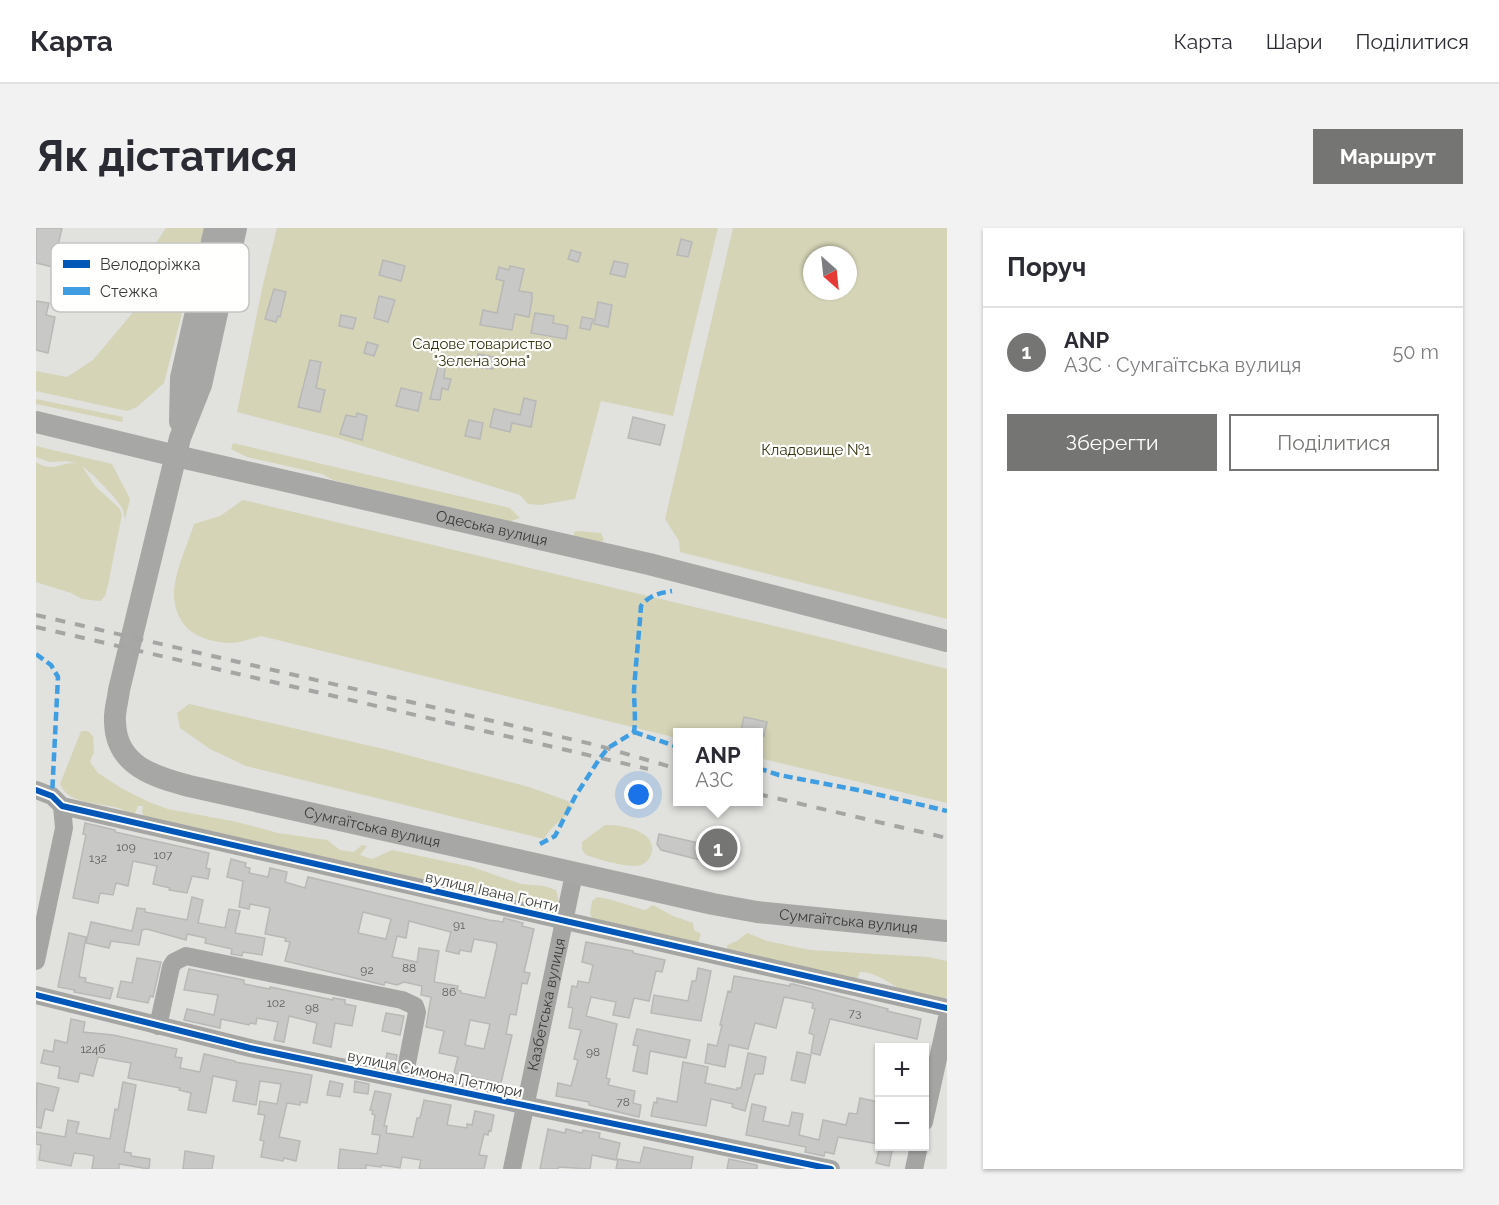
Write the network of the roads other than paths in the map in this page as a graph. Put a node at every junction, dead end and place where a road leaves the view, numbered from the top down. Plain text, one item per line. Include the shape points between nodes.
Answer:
1 (215, 228) edge
2 (236, 228) edge
3 (212, 243) edge
4 (233, 243) edge
5 (196, 312) edge
6 (217, 312) edge
7 (36, 422) edge
8 (178, 447) junction
9 (947, 641) edge
10 (36, 790) edge
11 (62, 806) junction
12 (574, 874) junction
13 (565, 921) junction
14 (947, 932) edge
15 (36, 961) edge
16 (36, 995) edge
17 (947, 1008) edge
18 (947, 1018) edge
19 (158, 1026) junction
20 (404, 1079) junction
21 (929, 1099) edge
22 (525, 1106) junction
23 (918, 1151) edge
24 (512, 1169) edge
25 (831, 1169) edge
26 (914, 1169) edge

1 - 3 main road, Сумгаїтська вулиця
2 - 4 main road, Сумгаїтська вулиця
5 - 8 main road, Сумгаїтська вулиця via 181,378
6 - 8 main road, Сумгаїтська вулиця via 201,385
7 - 8 main road, Одеська вулиця
8 - 9 main road, Одеська вулиця
8 - 12 main road, Сумгаїтська вулиця via 125,661 115,718 118,740 135,764 149,774 189,786
10 - 11 street, вулиця Івана Гонти via 52,796
11 - 13 street, вулиця Івана Гонти
11 - 15 street via 64,828
12 - 13 street, Казбетська вулиця
12 - 14 main road, Сумгаїтська вулиця via 757,912
13 - 17 street, вулиця Івана Гонти
13 - 22 street, Казбетська вулиця
16 - 19 street, вулиця Симона Петлюри
18 - 21 street
19 - 20 street, вулиця Симона Петлюри
19 - 20 street, вулиця Симона Петлюри via 171,967 186,956 391,997 409,1002 417,1012
20 - 22 street, вулиця Симона Петлюри
22 - 24 street, Казбетська вулиця
22 - 25 street, вулиця Симона Петлюри
23 - 26 street

